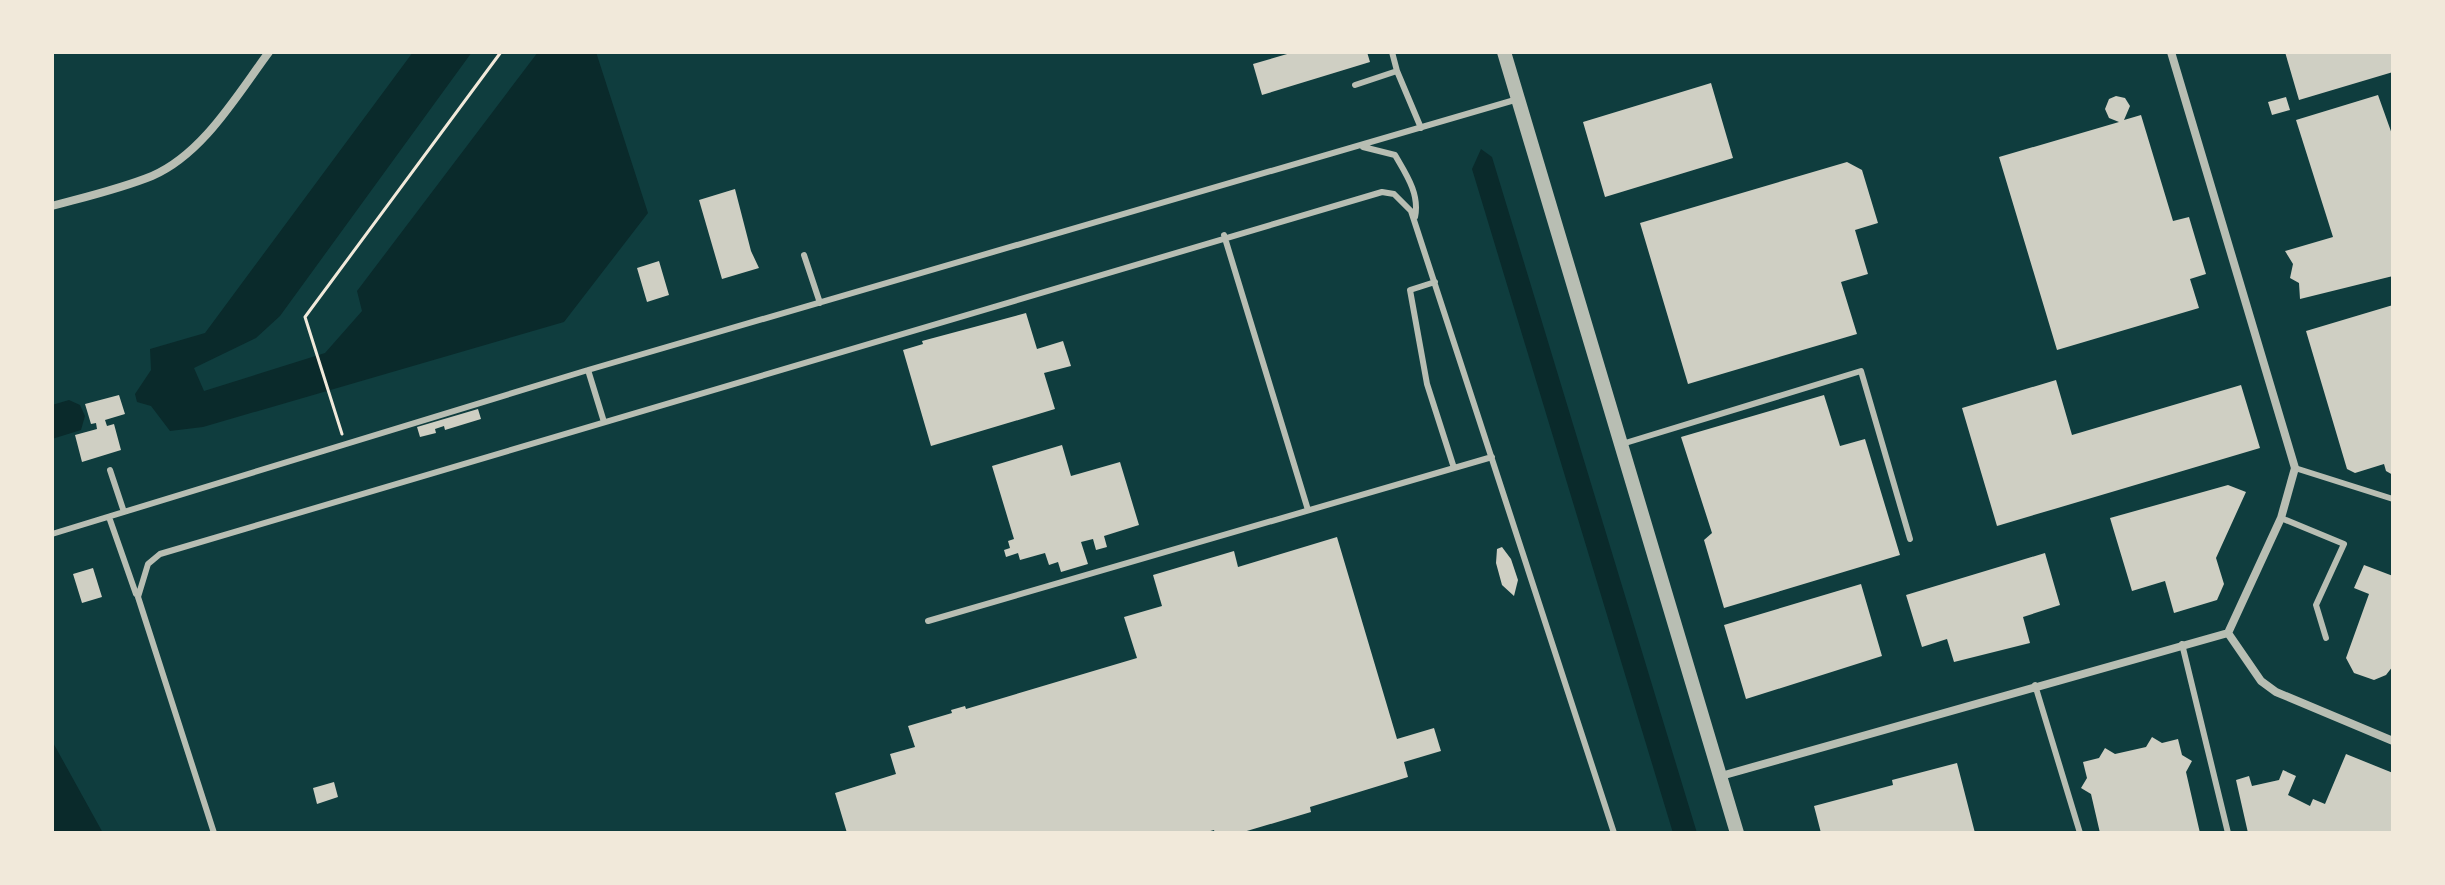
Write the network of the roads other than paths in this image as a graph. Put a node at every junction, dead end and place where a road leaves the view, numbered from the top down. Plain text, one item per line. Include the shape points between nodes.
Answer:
1 (269, 52) edge
2 (1392, 52) edge
3 (1504, 52) edge
4 (2171, 52) edge
5 (1397, 71) junction
6 (1355, 85) dead end
7 (1518, 99) junction
8 (1421, 128) junction
9 (1358, 146) junction
10 (52, 206) edge
11 (1414, 221) junction
12 (1224, 235) junction
13 (804, 255) dead end
14 (1435, 282) junction
15 (820, 303) junction
16 (588, 370) junction
17 (604, 422) junction
18 (1621, 444) junction
19 (1492, 457) junction
20 (1454, 468) junction
21 (2295, 468) junction
22 (110, 470) dead end
23 (2393, 499) edge
24 (1308, 510) junction
25 (124, 512) junction
26 (109, 517) junction
27 (2281, 518) junction
28 (52, 534) edge
29 (1910, 539) dead end
30 (138, 597) junction
31 (928, 621) dead end
32 (2228, 633) junction
33 (2326, 638) dead end
34 (2182, 644) junction
35 (2035, 685) junction
36 (2393, 741) edge
37 (1721, 776) junction
38 (214, 833) edge
39 (1614, 833) edge
40 (1737, 833) edge
41 (2080, 833) edge
42 (2228, 833) edge

1 - 10 street via 223,113 175,162 153,175
2 - 5 lane
3 - 7 street
4 - 21 street
5 - 6 lane
5 - 8 lane
7 - 8 lane
7 - 18 street
8 - 9 lane
9 - 11 lane via 1395,155 1411,184 1417,206
9 - 15 lane
11 - 12 lane via 1404,201 1382,192
11 - 14 lane
12 - 17 lane
12 - 24 lane
13 - 15 lane
14 - 19 lane
14 - 20 lane via 1410,290 1427,384
15 - 16 lane
16 - 17 lane
16 - 25 lane
17 - 30 lane via 160,554 148,564
18 - 29 lane via 1861,371
18 - 37 street
19 - 20 lane
19 - 39 lane
20 - 24 lane
21 - 23 lane
21 - 27 street
22 - 25 lane
24 - 31 lane
25 - 26 lane
26 - 28 lane
26 - 30 lane
27 - 32 street
27 - 33 lane via 2344,544 2316,605
30 - 38 lane
32 - 34 street
32 - 36 street via 2261,681 2276,692
34 - 35 street
34 - 42 lane
35 - 37 street
35 - 41 lane
37 - 40 street

